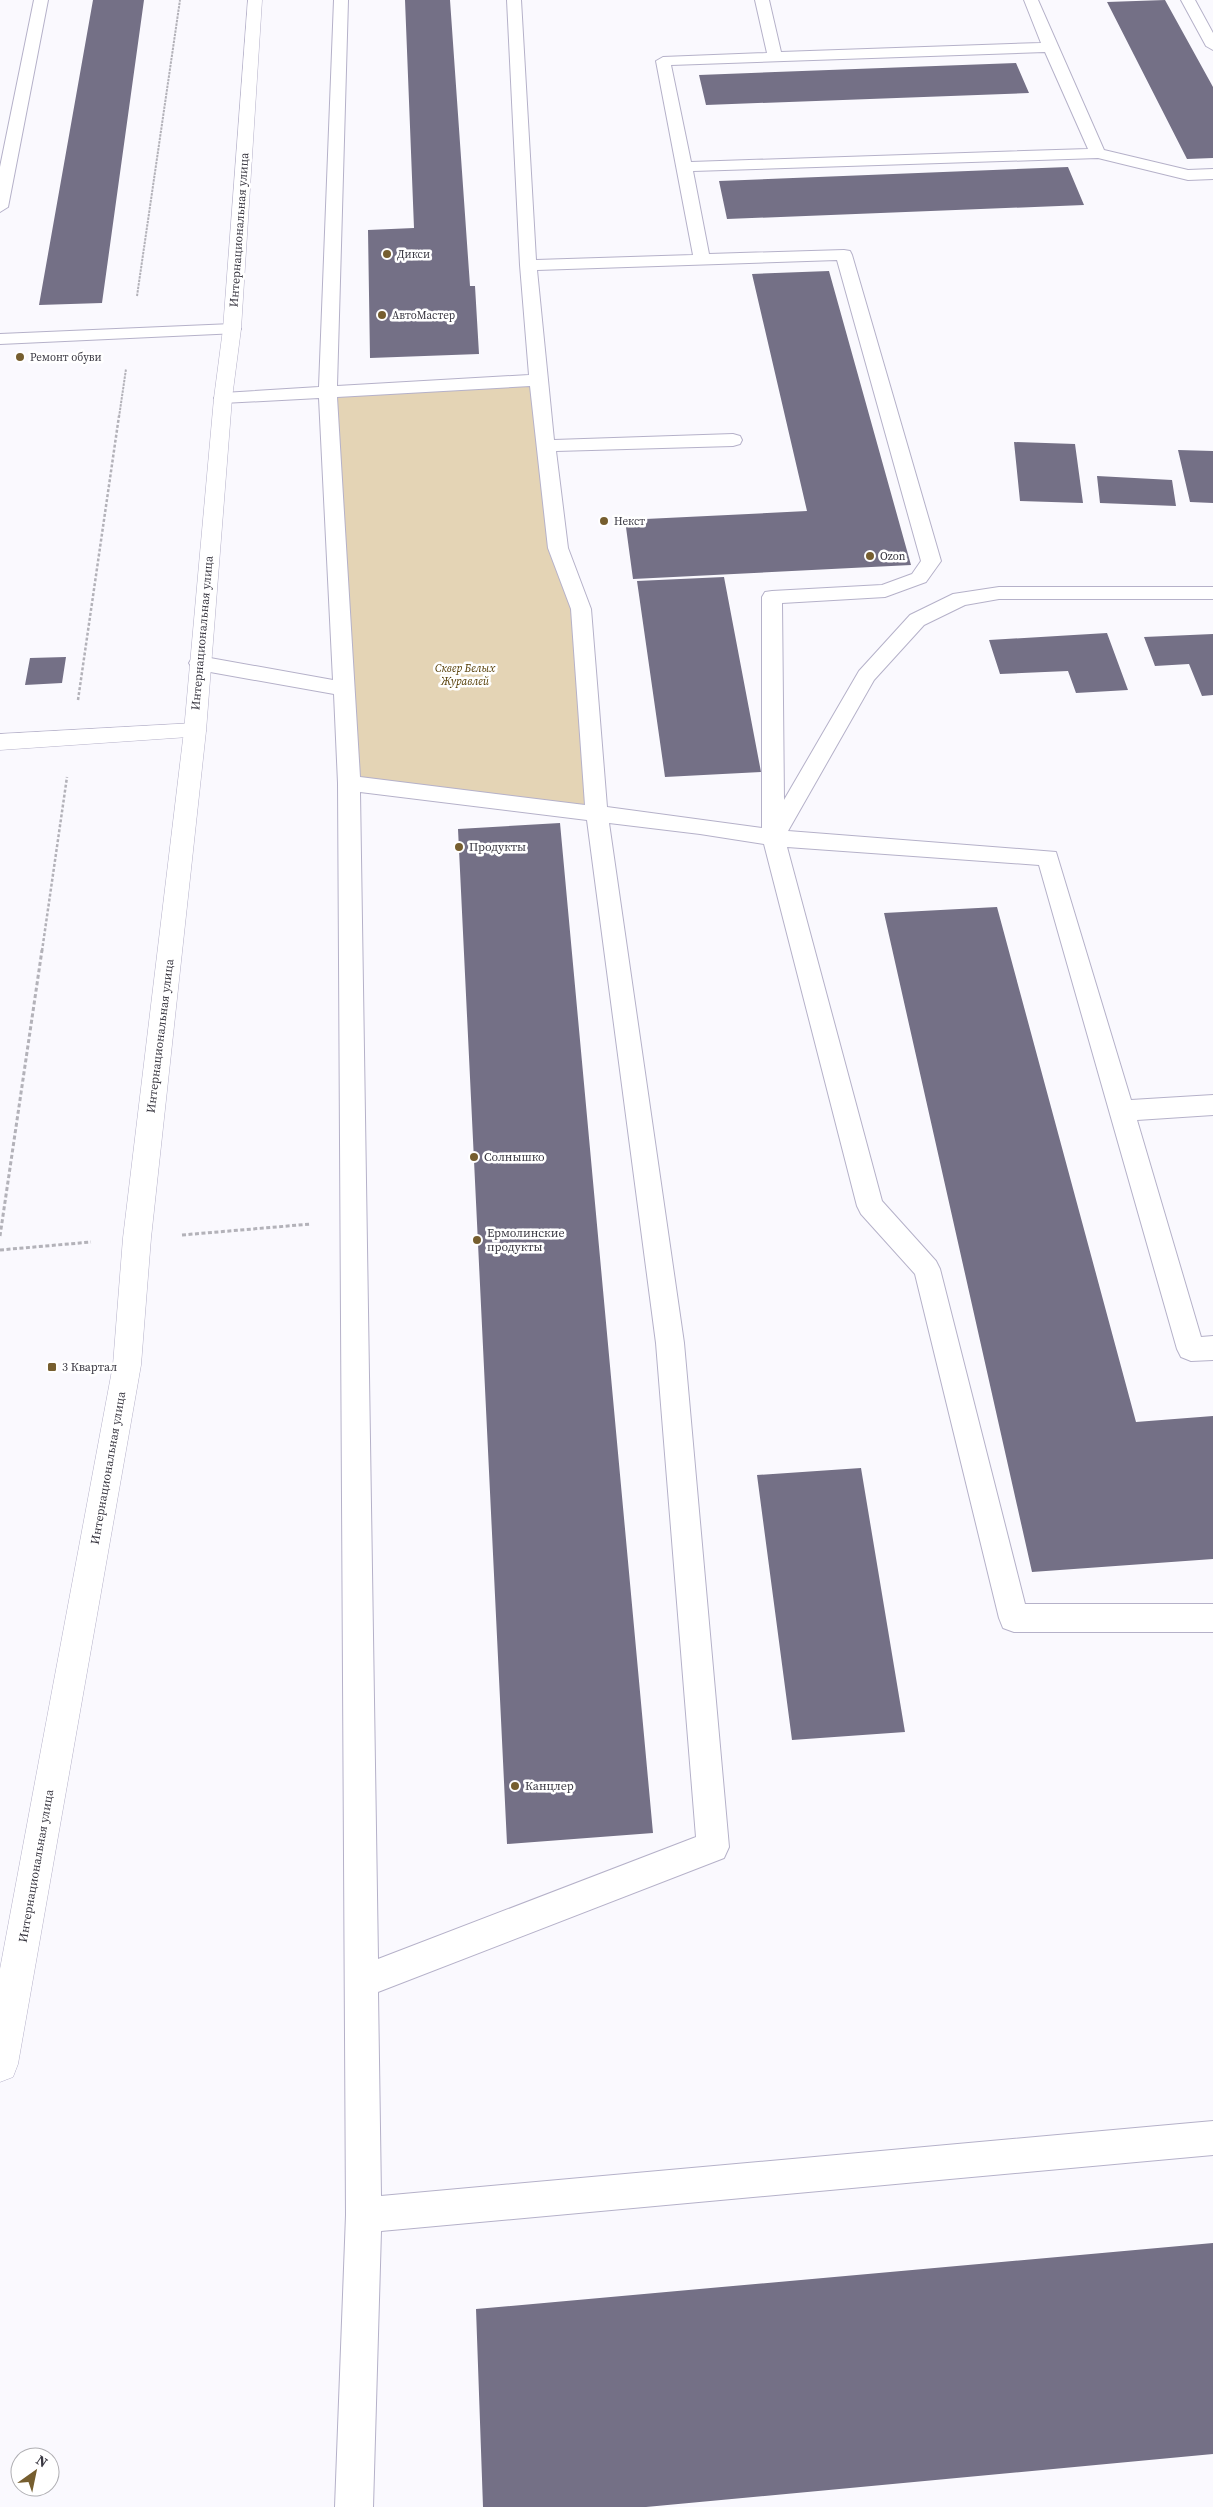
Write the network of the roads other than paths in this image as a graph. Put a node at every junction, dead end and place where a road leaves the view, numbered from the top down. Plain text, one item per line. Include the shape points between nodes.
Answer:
1 (41, 0) edge
2 (255, 0) edge
3 (341, 0) edge
4 (514, 0) edge
5 (762, 0) edge
6 (1031, 0) edge
7 (1188, 0) edge
8 (1213, 46) edge
9 (1050, 47) junction
10 (775, 57) junction
11 (1098, 153) junction
12 (684, 167) junction
13 (1213, 174) edge
14 (0, 207) edge
15 (702, 260) junction
16 (528, 265) junction
17 (232, 329) junction
18 (0, 339) edge
19 (538, 380) junction
20 (328, 392) junction
21 (223, 398) junction
22 (733, 440) dead end
23 (546, 446) junction
24 (1213, 593) edge
25 (199, 663) junction
26 (345, 689) junction
27 (195, 730) junction
28 (0, 742) edge
29 (349, 783) junction
30 (597, 814) junction
31 (773, 838) junction
32 (1213, 1105) edge
33 (1121, 1111) junction
34 (1213, 1348) edge
35 (1213, 1618) edge
36 (362, 1982) junction
37 (0, 2059) edge
38 (0, 2064) edge
39 (1213, 2138) edge
40 (364, 2215) junction
41 (354, 2507) edge

1 - 14 lane
2 - 17 main road, Интернациональная улица
3 - 20 lane
4 - 16 lane
5 - 10 lane
6 - 9 lane
7 - 8 lane
9 - 10 lane
9 - 11 lane
10 - 12 lane via 663,61
11 - 12 lane
11 - 13 lane via 1188,175
12 - 15 lane
15 - 16 lane
15 - 31 lane via 844,255 931,561 919,578 885,591 772,597
16 - 19 lane
17 - 18 lane
17 - 21 main road, Интернациональная улица
19 - 20 lane
19 - 23 lane
20 - 21 lane
20 - 26 lane
21 - 25 main road, Интернациональная улица
22 - 23 lane
23 - 30 lane via 558,548 581,609
24 - 31 lane via 999,593 960,599 918,620 866,676
25 - 26 lane
25 - 27 main road, Интернациональная улица
26 - 29 lane
27 - 28 main road
27 - 37 main road, Интернациональная улица via 137,1238 127,1365
29 - 30 lane
29 - 36 lane
30 - 31 lane
30 - 36 lane via 670,1343 714,1848
31 - 33 lane via 1048,858
31 - 35 lane via 870,1206 927,1269 1014,1618
32 - 33 lane
33 - 34 lane via 1192,1350
36 - 40 lane
37 - 38 main road, Интернациональная улица
39 - 40 lane
40 - 41 lane

